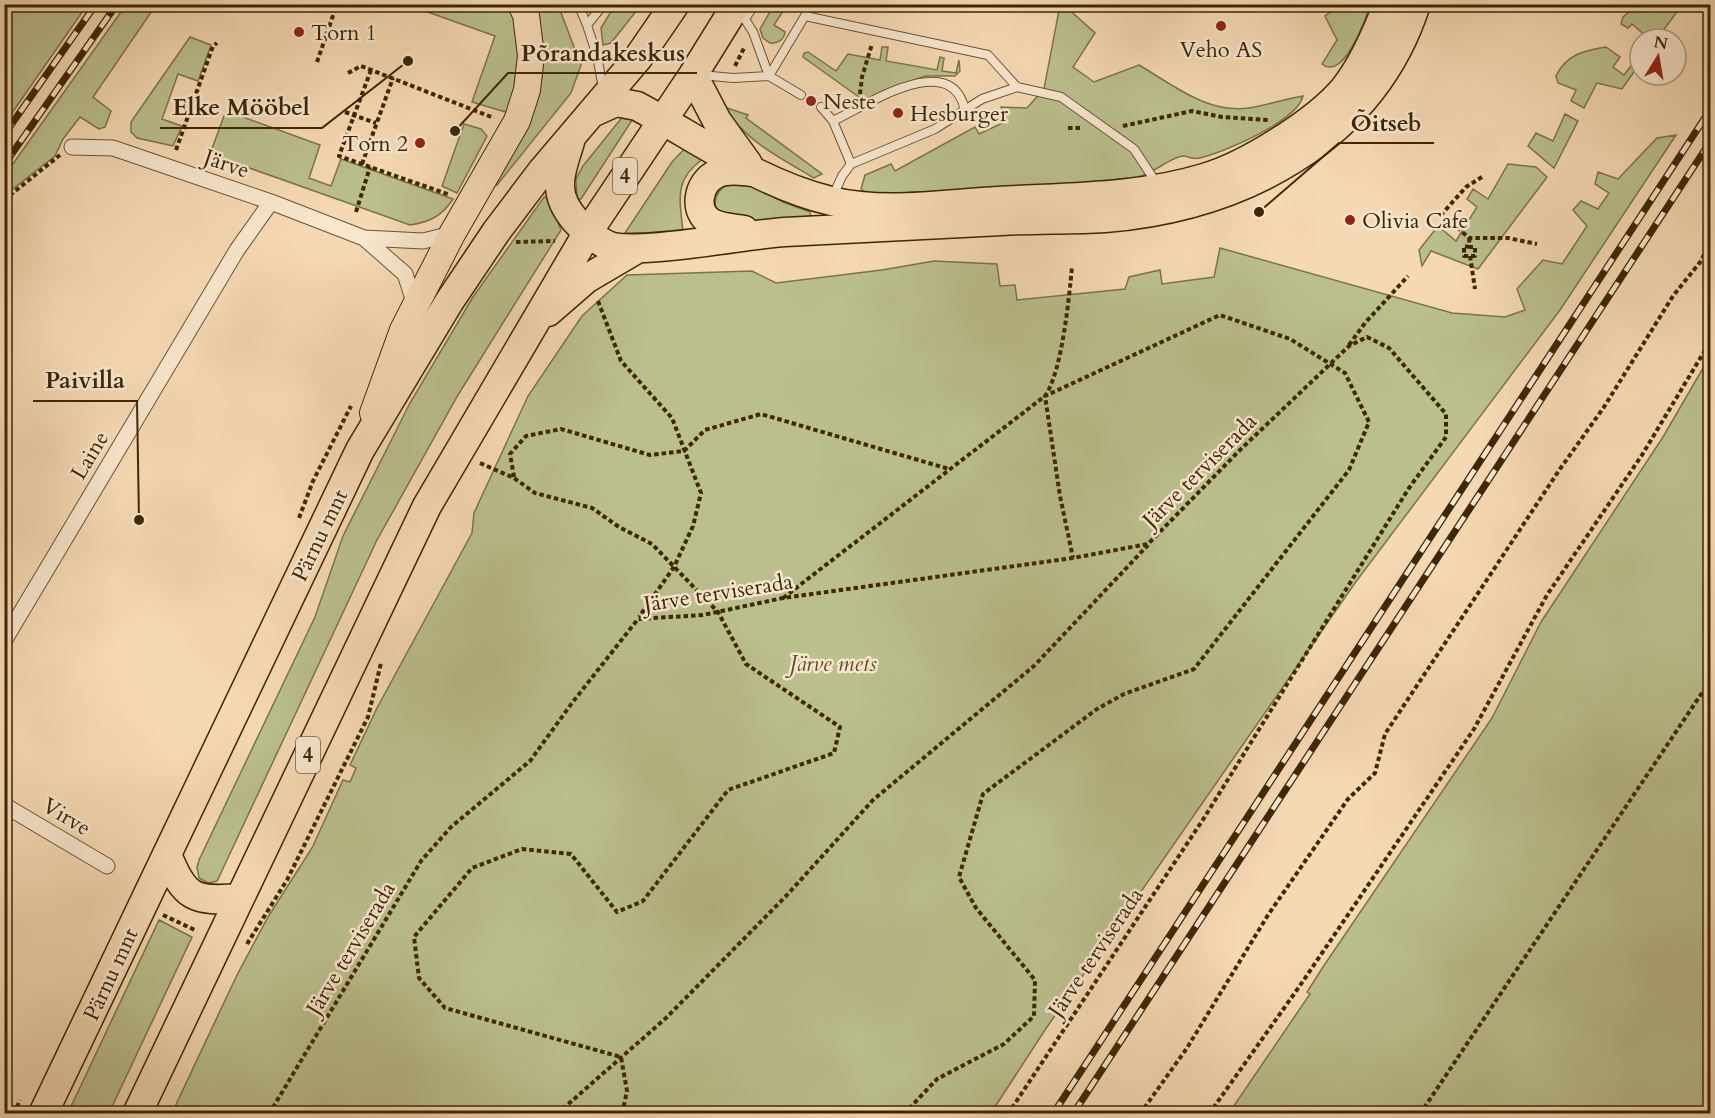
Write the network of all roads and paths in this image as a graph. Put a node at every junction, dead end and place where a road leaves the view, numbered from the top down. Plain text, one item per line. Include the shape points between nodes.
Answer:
1 (10, 4) edge
2 (337, 4) edge
3 (520, 4) edge
4 (578, 4) edge
5 (604, 4) edge
6 (675, 4) edge
7 (755, 4) edge
8 (812, 4) edge
9 (1388, 4) edge
10 (1416, 4) edge
11 (739, 10) edge
12 (4, 12) edge
13 (805, 16) junction
14 (587, 25) junction
15 (876, 30) junction
16 (748, 40) dead end
17 (217, 43) dead end
18 (316, 62) dead end
19 (735, 68) dead end
20 (371, 70) junction
21 (348, 73) dead end
22 (693, 75) junction
23 (769, 76) junction
24 (393, 78) junction
25 (1017, 87) junction
26 (801, 95) dead end
27 (860, 98) dead end
28 (599, 106) junction
29 (821, 107) dead end
30 (965, 110) junction
31 (345, 112) dead end
32 (354, 115) junction
33 (662, 119) junction
34 (500, 120) dead end
35 (833, 121) junction
36 (1276, 121) dead end
37 (376, 123) junction
38 (1068, 128) dead end
39 (1107, 130) junction
40 (573, 134) junction
41 (72, 147) joint
42 (176, 150) dead end
43 (362, 164) junction
44 (851, 164) junction
45 (370, 167) junction
46 (755, 172) junction
47 (1482, 177) dead end
48 (1160, 188) junction
49 (456, 196) dead end
50 (4, 200) edge
51 (830, 201) junction
52 (271, 202) junction
53 (356, 212) dead end
54 (588, 232) junction
55 (762, 233) junction
56 (452, 234) junction
57 (364, 238) junction
58 (1469, 238) junction
59 (512, 241) dead end
60 (555, 241) dead end
61 (1710, 241) edge
62 (1537, 244) dead end
63 (637, 249) junction
64 (1072, 267) dead end
65 (1408, 276) dead end
66 (1475, 289) dead end
67 (594, 292) dead end
68 (415, 305) junction
69 (529, 328) junction
70 (1710, 342) edge
71 (1349, 346) junction
72 (1331, 364) junction
73 (1045, 396) junction
74 (360, 450) junction
75 (684, 450) junction
76 (485, 452) dead end
77 (479, 462) junction
78 (476, 468) dead end
79 (949, 469) junction
80 (514, 478) junction
81 (1148, 544) junction
82 (1073, 558) junction
83 (674, 567) junction
84 (783, 598) junction
85 (718, 612) junction
86 (638, 618) junction
87 (4, 641) edge
88 (384, 654) dead end
89 (1710, 681) edge
90 (4, 805) edge
91 (167, 854) junction
92 (108, 866) dead end
93 (240, 898) junction
94 (160, 913) dead end
95 (197, 932) dead end
96 (242, 953) dead end
97 (621, 1057) junction
98 (44, 1113) edge
99 (137, 1113) edge
100 (269, 1113) edge
101 (557, 1113) edge
102 (622, 1113) edge
103 (904, 1113) edge
104 (1008, 1113) edge
105 (1140, 1113) edge
106 (1209, 1113) edge
107 (1420, 1113) edge

1 - 12 path
2 - 18 path
3 - 56 main road via 526,15 531,56 527,90 517,121
4 - 14 lane
5 - 14 lane
6 - 28 highway, Pärnu mnt
7 - 11 lane
8 - 13 lane
9 - 48 highway via 1368,50 1344,89 1308,120 1257,156 1205,178
10 - 55 highway via 1394,58 1370,95 1343,122 1305,152 1251,183 1223,193 1172,208 1105,218
11 - 22 highway, 4
11 - 23 lane via 757,41
13 - 15 lane
13 - 23 lane
14 - 28 lane via 597,56
15 - 25 lane via 988,55
15 - 27 path via 862,76
16 - 19 path
17 - 42 path
20 - 21 path via 361,66
20 - 24 path
20 - 32 path
22 - 23 lane
22 - 33 highway, 4
22 - 46 highway via 717,121
23 - 26 lane
24 - 34 path
24 - 37 path
25 - 30 lane via 982,99
25 - 39 lane via 1061,97
28 - 33 highway via 616,102 637,106
28 - 40 highway, Pärnu mnt
29 - 35 lane
30 - 35 lane via 956,88 941,80 923,80
30 - 44 lane via 935,129
31 - 32 path
32 - 37 path
32 - 43 path via 339,156
33 - 46 highway
33 - 54 highway, 4
35 - 44 lane
36 - 39 path via 1192,111
37 - 43 path
38 - 39 path
39 - 48 lane via 1134,149
40 - 54 highway via 560,188 566,208
40 - 74 highway, Pärnu mnt via 479,258
41 - 50 path
41 - 52 street, Järve via 113,148
43 - 45 path
44 - 51 lane
45 - 49 path
45 - 53 path
46 - 51 highway
46 - 55 highway via 717,172 703,187 700,204 702,213 714,225
47 - 58 path via 1466,187 1442,214
48 - 51 highway via 937,205 862,207
52 - 57 street, Järve
52 - 87 street, Laine via 237,250
54 - 63 highway via 609,246
54 - 69 highway, 4
55 - 63 highway
56 - 57 street, Järve via 423,241
56 - 68 main road
57 - 68 street, Järve via 405,274
58 - 62 path via 1508,238
58 - 66 path via 1470,247 1475,247 1475,256 1470,256
59 - 60 path
61 - 105 path via 1701,261 1673,296 1604,407 1385,735 1375,773 1347,799 1268,915 1187,1048
63 - 69 highway via 586,279
64 - 73 path via 1056,364
65 - 71 path
67 - 75 path via 621,361 672,418
68 - 74 main road
69 - 93 highway, 4 via 428,506
70 - 106 path via 1642,455 1547,595 1474,729
71 - 72 path, Järve terviserada
71 - 104 path, Järve terviserada via 1367,337 1389,348 1446,414 1446,437 1409,488 1204,818
72 - 73 path via 1290,339 1220,315
72 - 81 path, Järve terviserada
72 - 103 path via 1346,373 1369,422 1349,470 1194,669 1124,694 1098,709 983,795 959,877 976,908 1035,981 1034,1016 1004,1044 937,1079
73 - 79 path
73 - 82 path
74 - 91 highway, Pärnu mnt
75 - 79 path via 705,430 761,414
75 - 80 path via 650,455 561,429 526,436 510,454
75 - 83 path via 701,493 693,526
76 - 77 path
77 - 78 path
77 - 80 path
79 - 84 path
80 - 83 path via 535,493 592,508 652,544
81 - 82 path, Järve terviserada
81 - 97 path via 1034,666 873,800 787,895 666,1018
82 - 84 path, Järve terviserada
83 - 85 path
83 - 86 path
84 - 85 path, Järve terviserada
85 - 86 path, Järve terviserada
85 - 97 path via 746,664 840,727 834,753 728,790 644,901 617,912 571,854 522,849 472,868 414,937 419,978 445,1008
86 - 100 path, Järve terviserada via 530,761 451,827 421,861
88 - 96 path via 368,717 287,880
89 - 107 path
90 - 92 street, Virve
91 - 93 highway via 177,881 194,896 214,900
91 - 98 highway, Pärnu mnt
93 - 99 highway, 4
94 - 95 path
97 - 101 path
97 - 102 path via 627,1091

